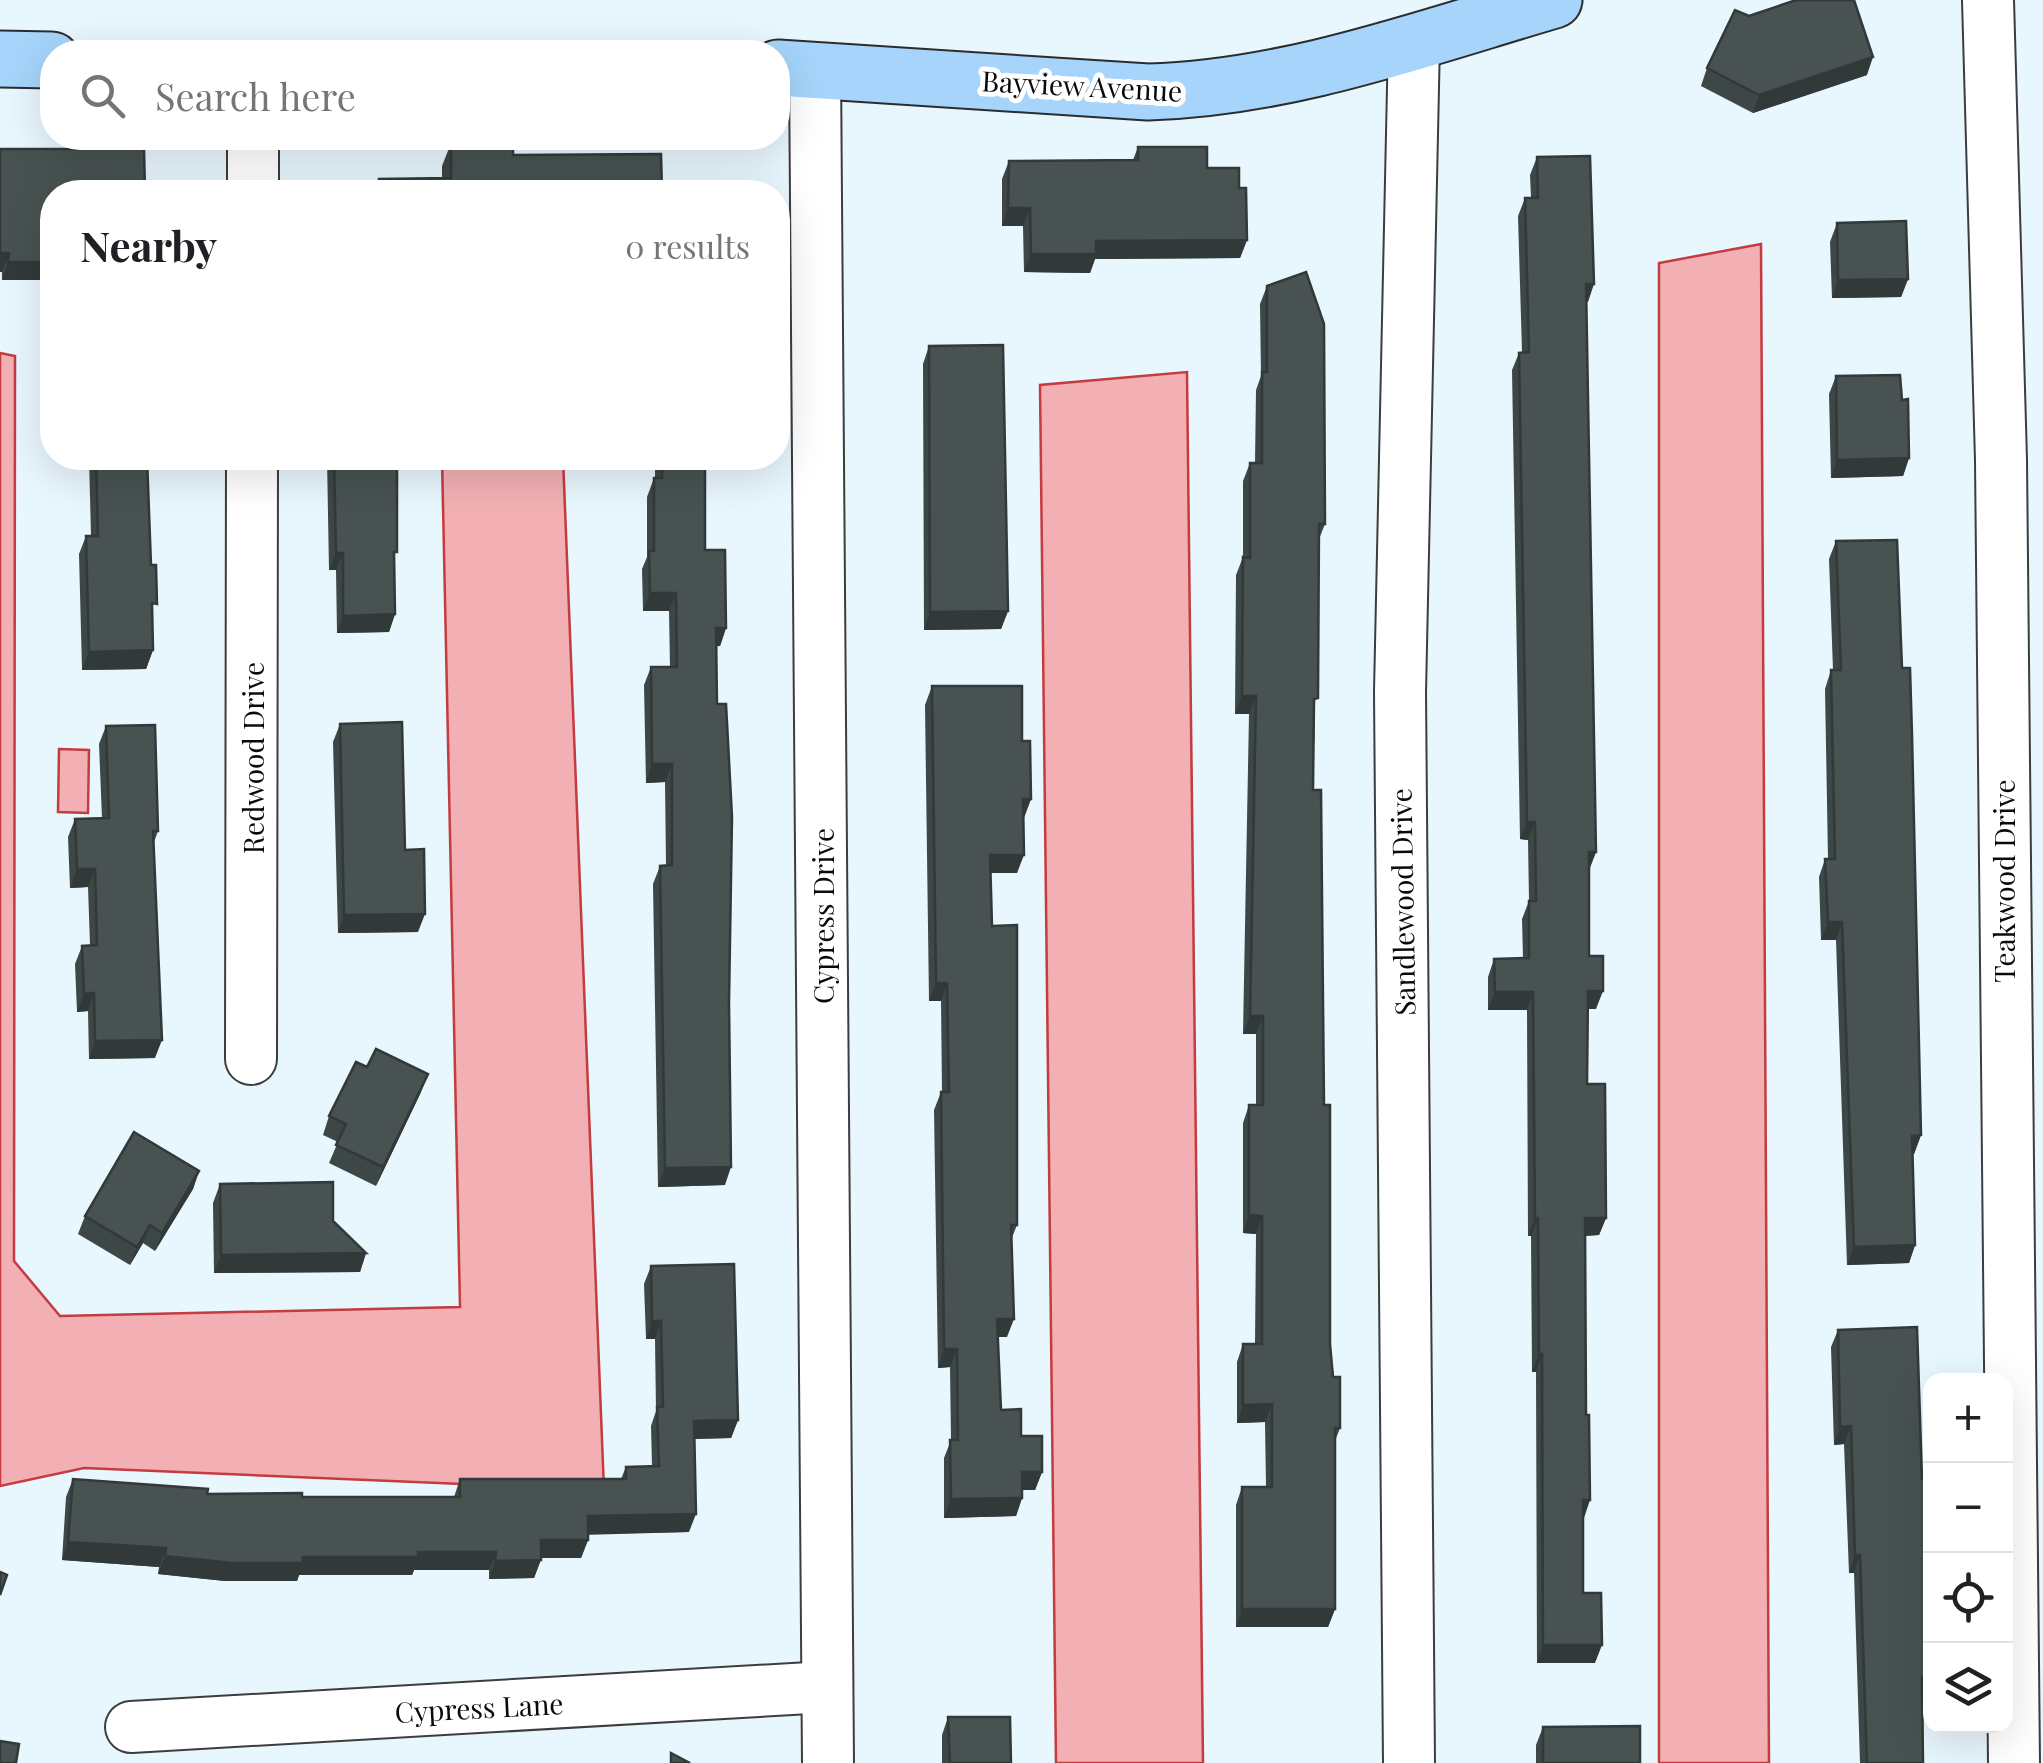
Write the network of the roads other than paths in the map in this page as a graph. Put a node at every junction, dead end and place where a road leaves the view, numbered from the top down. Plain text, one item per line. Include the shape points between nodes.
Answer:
1 (1554, 0) edge
2 (1988, 0) edge
3 (1414, 41) junction
4 (0, 59) edge
5 (40, 60) edge
6 (796, 69) edge
7 (253, 150) edge
8 (253, 180) edge
9 (252, 470) edge
10 (251, 1059) dead end
11 (827, 1687) junction
12 (131, 1727) dead end
13 (828, 1763) edge
14 (1409, 1763) edge
15 (2014, 1763) edge

1 - 3 main road, Bayview Avenue
2 - 15 street, Teakwood Drive via 2001,460
3 - 6 main road, Bayview Avenue via 1320,70 1205,91
3 - 14 street, Sandlewood Drive via 1400,692
4 - 5 main road
6 - 11 street, Cypress Drive
7 - 8 street
9 - 10 street, Redwood Drive
11 - 12 street, Cypress Lane
11 - 13 street, Cypress Drive

